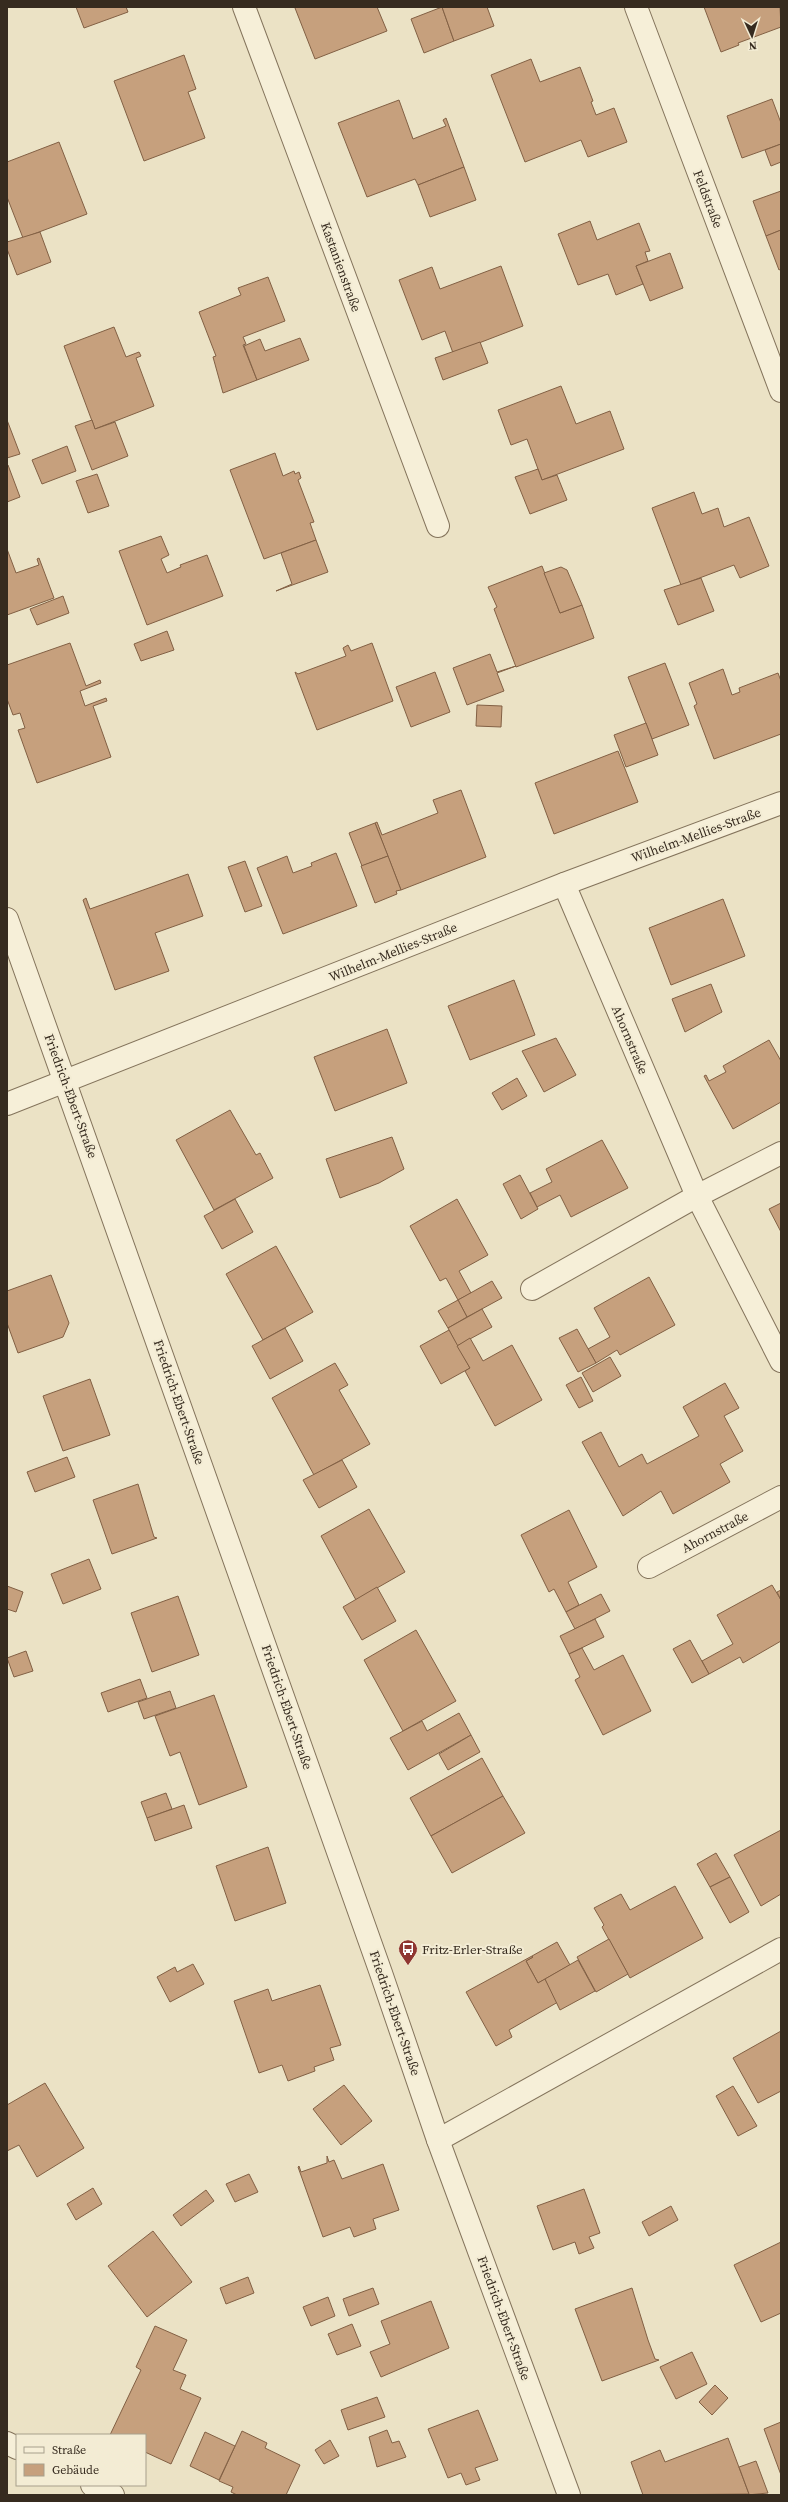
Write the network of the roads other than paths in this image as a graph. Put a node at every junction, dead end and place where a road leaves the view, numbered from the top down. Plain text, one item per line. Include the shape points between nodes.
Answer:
1 (244, 7) edge
2 (636, 7) edge
3 (781, 390) edge
4 (438, 526) dead end
5 (781, 804) edge
6 (564, 884) junction
7 (7, 919) edge
8 (66, 1081) junction
9 (7, 1104) edge
10 (781, 1153) edge
11 (697, 1196) junction
12 (532, 1289) dead end
13 (781, 1361) edge
14 (781, 1497) edge
15 (650, 1567) dead end
16 (781, 1949) edge
17 (438, 2140) junction
18 (7, 2443) edge
19 (16, 2448) edge
20 (94, 2486) edge
21 (113, 2495) edge
22 (569, 2495) edge

1 - 4 street, Kastanienstraße
2 - 3 street, Feldstraße
5 - 6 street, Wilhelm-Mellies-Straße
6 - 8 street, Wilhelm-Mellies-Straße
6 - 11 street, Ahornstraße
7 - 8 street, Friedrich-Ebert-Straße
8 - 9 street, Wilhelm-Mellies-Straße
8 - 17 street, Friedrich-Ebert-Straße via 379,1965
10 - 11 street
11 - 12 street
11 - 13 street, Ahornstraße
14 - 15 street, Ahornstraße
16 - 17 street
17 - 22 street, Friedrich-Ebert-Straße
18 - 19 street
20 - 21 street

